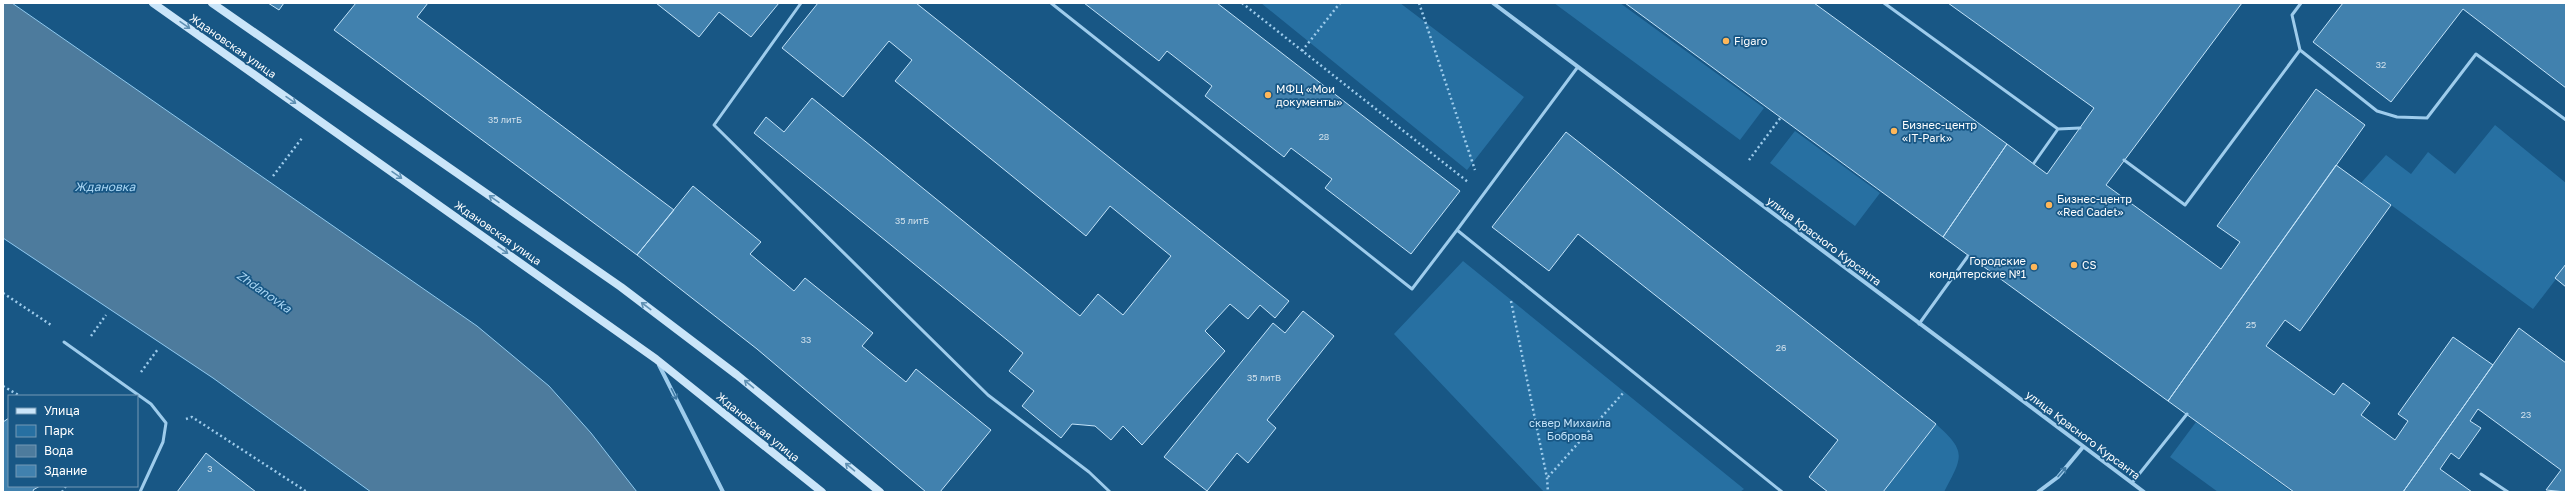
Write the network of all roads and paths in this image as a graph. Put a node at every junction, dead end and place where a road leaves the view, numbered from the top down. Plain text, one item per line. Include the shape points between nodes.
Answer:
1 (153, 3) edge
2 (212, 3) edge
3 (801, 3) edge
4 (1051, 3) edge
5 (1242, 3) edge
6 (1340, 3) edge
7 (1419, 3) edge
8 (1493, 3) edge
9 (1884, 3) edge
10 (2301, 3) edge
11 (1302, 50) junction
12 (2300, 50) junction
13 (1577, 68) junction
14 (1781, 117) dead end
15 (2566, 120) edge
16 (2080, 128) dead end
17 (2058, 129) junction
18 (302, 138) dead end
19 (1749, 160) dead end
20 (2124, 160) dead end
21 (2034, 163) dead end
22 (273, 176) dead end
23 (1484, 195) junction
24 (1457, 230) junction
25 (1968, 256) dead end
26 (1505, 267) junction
27 (3, 293) edge
28 (106, 315) dead end
29 (1919, 324) junction
30 (94, 332) dead end
31 (64, 342) joint
32 (158, 349) dead end
33 (656, 359) junction
34 (146, 366) dead end
35 (1638, 376) junction
36 (3, 386) edge
37 (18, 395) edge
38 (2187, 414) dead end
39 (166, 423) junction
40 (2083, 447) junction
41 (2481, 474) dead end
42 (1547, 478) junction
43 (2132, 483) junction
44 (140, 492) edge
45 (307, 492) edge
46 (723, 492) edge
47 (822, 492) edge
48 (880, 492) edge
49 (1110, 492) edge
50 (1548, 492) edge
51 (1782, 492) edge
52 (2038, 492) edge
53 (2144, 492) edge
54 (2508, 492) edge

1 -> 33 main road, Ждановская улица
48 -> 2 main road via 737,375 620,287
3 - 49 lane via 714,125 988,395 1089,472
4 - 24 lane via 1412,289
5 - 11 path
6 - 11 path
7 - 23 path
8 - 13 street, улица Красного Курсанта
9 - 17 lane
10 - 12 lane via 2292,15
11 - 23 path
12 - 15 lane via 2377,111 2397,117 2427,118 2476,54
12 - 20 lane via 2185,205
13 - 23 lane
13 - 29 street, улица Красного Курсанта
14 - 19 path
16 - 17 lane
17 - 21 lane
18 - 22 path
23 - 24 lane
24 - 26 lane
25 - 29 lane
26 - 35 lane
26 - 42 path
27 - 31 path via 51,325
28 - 30 path
29 - 40 street, улица Красного Курсанта
31 - 39 lane via 151,404
32 - 34 path
33 -> 46 street
33 - 47 main road, Ждановская улица
35 - 42 path
35 - 51 lane
36 - 37 path
38 - 43 lane
39 - 44 lane via 163,442
39 - 45 path via 192,417
40 - 43 street, улица Красного Курсанта
52 -> 40 street via 2058,477
41 - 54 lane
42 - 50 path
43 - 53 street, улица Красного Курсанта

